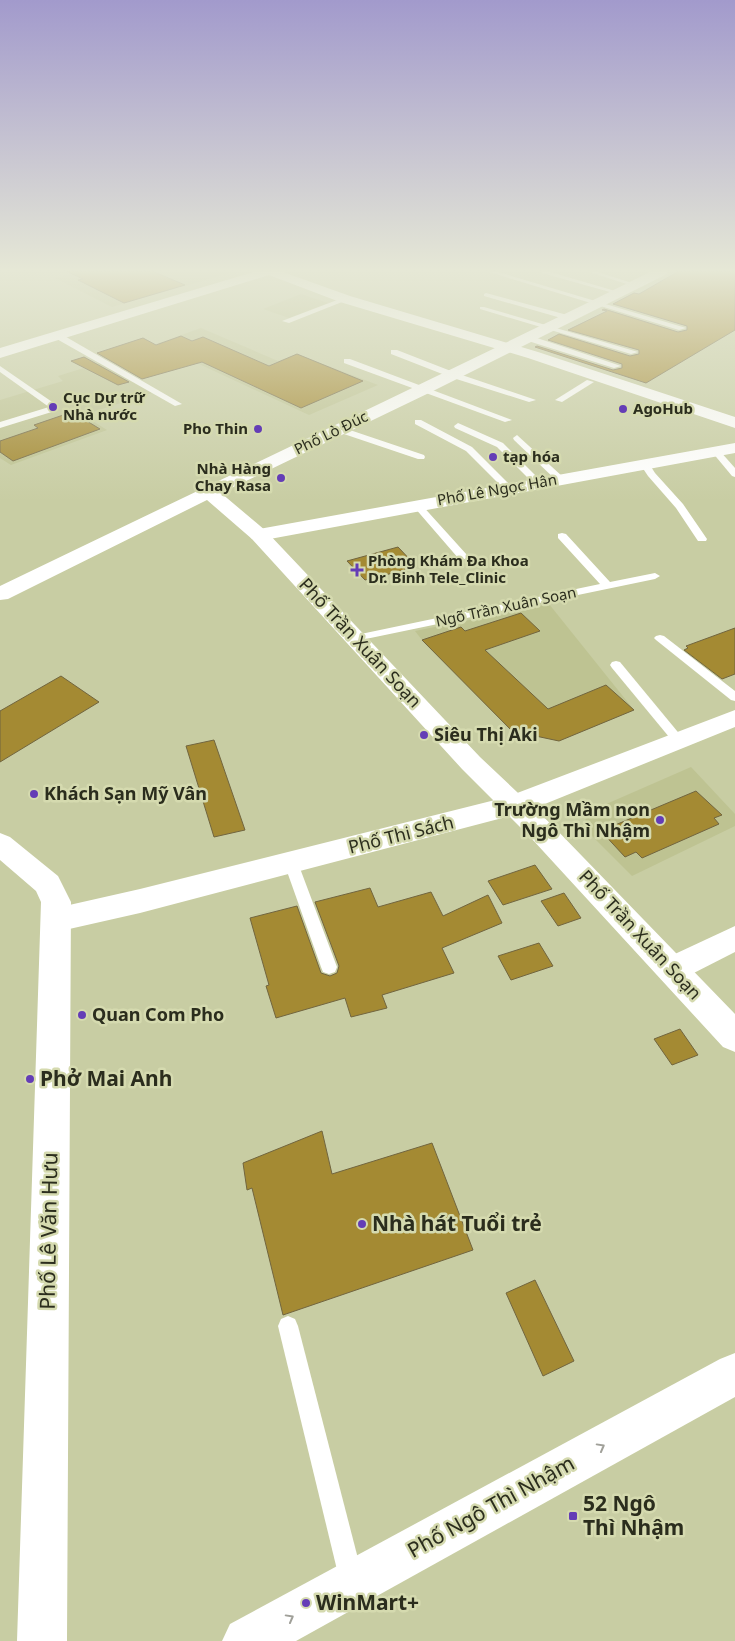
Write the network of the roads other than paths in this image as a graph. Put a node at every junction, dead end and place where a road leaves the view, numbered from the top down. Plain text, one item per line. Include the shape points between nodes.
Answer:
1 (18, 348) edge
2 (78, 348) edge
3 (509, 348) joint
4 (558, 348) edge
5 (618, 348) edge
6 (394, 352) dead end
7 (634, 352) dead end
8 (0, 353) edge
9 (347, 361) dead end
10 (617, 366) dead end
11 (0, 368) edge
12 (453, 375) junction
13 (590, 382) dead end
14 (425, 389) junction
15 (532, 400) dead end
16 (559, 400) dead end
17 (178, 404) dead end
18 (508, 420) dead end
19 (418, 422) dead end
20 (735, 423) edge
21 (0, 425) edge
22 (458, 426) dead end
23 (338, 429) junction
24 (516, 438) dead end
25 (735, 448) edge
26 (716, 452) junction
27 (421, 457) dead end
28 (645, 464) junction
29 (735, 474) edge
30 (560, 478) junction
31 (538, 483) junction
32 (508, 488) junction
33 (208, 492) junction
34 (417, 505) junction
35 (259, 535) junction
36 (562, 536) dead end
37 (702, 539) dead end
38 (463, 557) dead end
39 (656, 576) dead end
40 (608, 585) junction
41 (0, 594) edge
42 (356, 638) junction
43 (660, 638) dead end
44 (616, 665) dead end
45 (735, 697) edge
46 (735, 718) edge
47 (678, 740) junction
48 (515, 805) junction
49 (0, 844) edge
50 (291, 863) junction
51 (56, 920) junction
52 (735, 938) edge
53 (329, 967) dead end
54 (672, 969) junction
55 (735, 1037) edge
56 (288, 1326) dead end
57 (735, 1374) edge
58 (352, 1584) junction
59 (42, 1641) edge
60 (247, 1641) edge

1 - 8 street
2 - 17 lane
3 - 12 street, Phố Lò Đúc
3 - 20 street
4 - 10 lane
5 - 7 lane
6 - 12 lane
9 - 14 lane
11 - 21 lane via 56,408
12 - 14 street, Phố Lò Đúc
12 - 15 lane
13 - 16 lane
14 - 18 lane
14 - 23 street, Phố Lò Đúc
19 - 32 lane via 469,450
22 - 31 lane via 500,445
23 - 27 lane
23 - 33 street, Phố Lò Đúc
24 - 30 lane
25 - 26 street, Phố Lê Ngọc Hân
26 - 28 street, Phố Lê Ngọc Hân
26 - 29 lane
28 - 30 street, Phố Lê Ngọc Hân
28 - 37 lane
30 - 31 street, Phố Lê Ngọc Hân
31 - 32 street, Phố Lê Ngọc Hân
32 - 34 street, Phố Lê Ngọc Hân
33 - 35 street, Phố Trần Xuân Soạn
33 - 41 street, Phố Lò Đúc
34 - 35 street, Phố Lê Ngọc Hân
34 - 38 lane
35 - 42 street, Phố Trần Xuân Soạn
36 - 40 lane
39 - 40 lane, Ngõ Trần Xuân Soạn
40 - 42 lane, Ngõ Trần Xuân Soạn
42 - 48 street, Phố Trần Xuân Soạn via 471,763
43 - 45 lane
44 - 47 lane
46 - 47 street, Phố Thi Sách
47 - 48 street, Phố Thi Sách
48 - 50 street, Phố Thi Sách
48 - 54 street, Phố Trần Xuân Soạn
49 - 51 street, Phố Lê Văn Hưu via 48,884 56,902
50 - 51 street, Phố Thi Sách
50 - 53 lane
51 - 59 street, Phố Lê Văn Hưu
52 - 54 street
54 - 55 street, Phố Trần Xuân Soạn
56 - 58 lane
58 -> 57 street, Phố Ngô Thì Nhậm
60 -> 58 street, Phố Ngô Thì Nhậm

